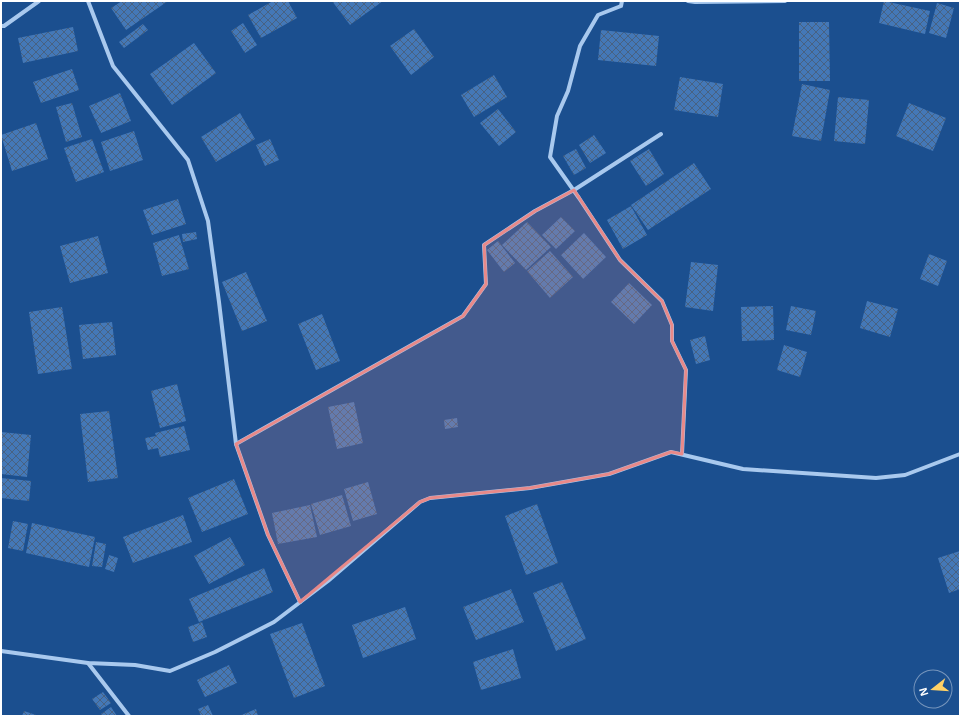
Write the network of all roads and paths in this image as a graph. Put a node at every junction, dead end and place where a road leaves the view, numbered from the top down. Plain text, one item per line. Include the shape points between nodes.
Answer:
1 (39, 1) edge
2 (88, 1) edge
3 (622, 1) edge
4 (688, 1) edge
5 (784, 1) edge
6 (1, 26) edge
7 (661, 134) dead end
8 (574, 190) junction
9 (236, 444) junction
10 (682, 454) junction
11 (960, 454) edge
12 (300, 602) junction
13 (1, 651) edge
14 (88, 663) junction
15 (129, 716) edge

1 - 6 street
2 - 9 street via 113,66 188,160 208,221
3 - 8 street via 622,6 598,15 580,46 568,91 557,116 550,156
4 - 5 street
7 - 8 street
8 - 9 street via 535,211 484,245 486,284 463,316
8 - 10 street via 620,260 662,301 672,325 672,341 686,370
9 - 12 street via 268,535
10 - 11 street via 743,469 876,478 905,475
10 - 12 street via 671,452 609,474 530,488 430,498 420,502
12 - 14 street via 274,622 170,671 135,665
13 - 14 street
14 - 15 street

